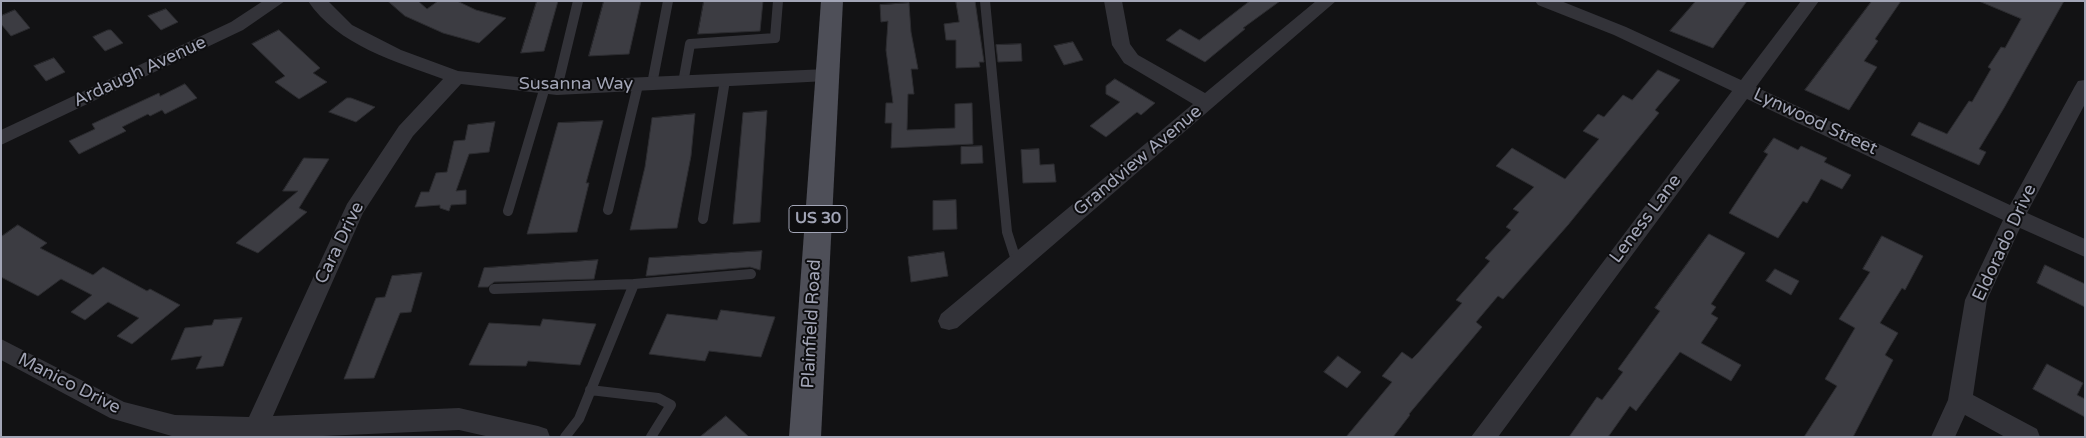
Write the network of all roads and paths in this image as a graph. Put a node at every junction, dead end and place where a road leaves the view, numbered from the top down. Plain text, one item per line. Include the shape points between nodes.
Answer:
1 (276, 1) edge
2 (317, 1) edge
3 (578, 1) edge
4 (668, 1) edge
5 (778, 1) edge
6 (832, 1) edge
7 (985, 1) edge
8 (1113, 1) edge
9 (1327, 1) edge
10 (1544, 1) edge
11 (1810, 1) edge
12 (827, 75) junction
13 (456, 77) junction
14 (725, 80) junction
15 (683, 83) junction
16 (645, 84) junction
17 (551, 87) junction
18 (1744, 89) junction
19 (2083, 93) edge
20 (1207, 103) junction
21 (1, 138) edge
22 (608, 210) dead end
23 (508, 211) dead end
24 (2015, 216) junction
25 (704, 218) dead end
26 (2085, 249) edge
27 (1017, 264) junction
28 (751, 274) dead end
29 (634, 284) junction
30 (494, 289) dead end
31 (949, 322) dead end
32 (1, 349) edge
33 (590, 390) junction
34 (1960, 400) junction
35 (256, 428) junction
36 (538, 437) edge
37 (565, 437) edge
38 (651, 437) edge
39 (805, 437) edge
40 (1483, 437) edge
41 (1943, 437) edge
42 (2028, 437) edge

1 - 21 street, Ardaugh Avenue via 236,26
2 - 13 street, Susanna Way via 346,29 394,54
3 - 17 lane
4 - 16 lane
5 - 15 lane via 775,38 690,44
6 - 12 main road, Plainfield Road / US 30
7 - 27 lane via 1007,232
8 - 20 street via 1121,45 1131,59
9 - 20 street, Grandview Avenue
10 - 18 street, Lynwood Street via 1620,31
11 - 18 street, Leness Lane
12 - 14 street, Susanna Way
12 - 39 main road, Plainfield Road / US 30
13 - 17 street, Susanna Way
13 - 35 street, Cara Drive via 406,131 354,210
14 - 15 street, Susanna Way
14 - 25 lane
15 - 16 street, Susanna Way
16 - 17 street, Susanna Way
16 - 22 lane
17 - 23 lane
18 - 24 street, Lynwood Street
18 - 40 street, Leness Lane
19 - 24 street, Eldorado Drive
20 - 27 street, Grandview Avenue
24 - 26 street, Lynwood Street
24 - 34 street, Eldorado Drive via 1976,300
27 - 31 street, Grandview Avenue
28 - 29 lane
29 - 30 lane
29 - 33 lane
32 - 35 street, Manico Drive via 119,411 175,426
33 - 37 lane via 579,419
33 - 38 lane via 658,398 672,405
34 - 41 street, Eldorado Drive
34 - 42 street
35 - 36 street, Manico Drive via 459,419

